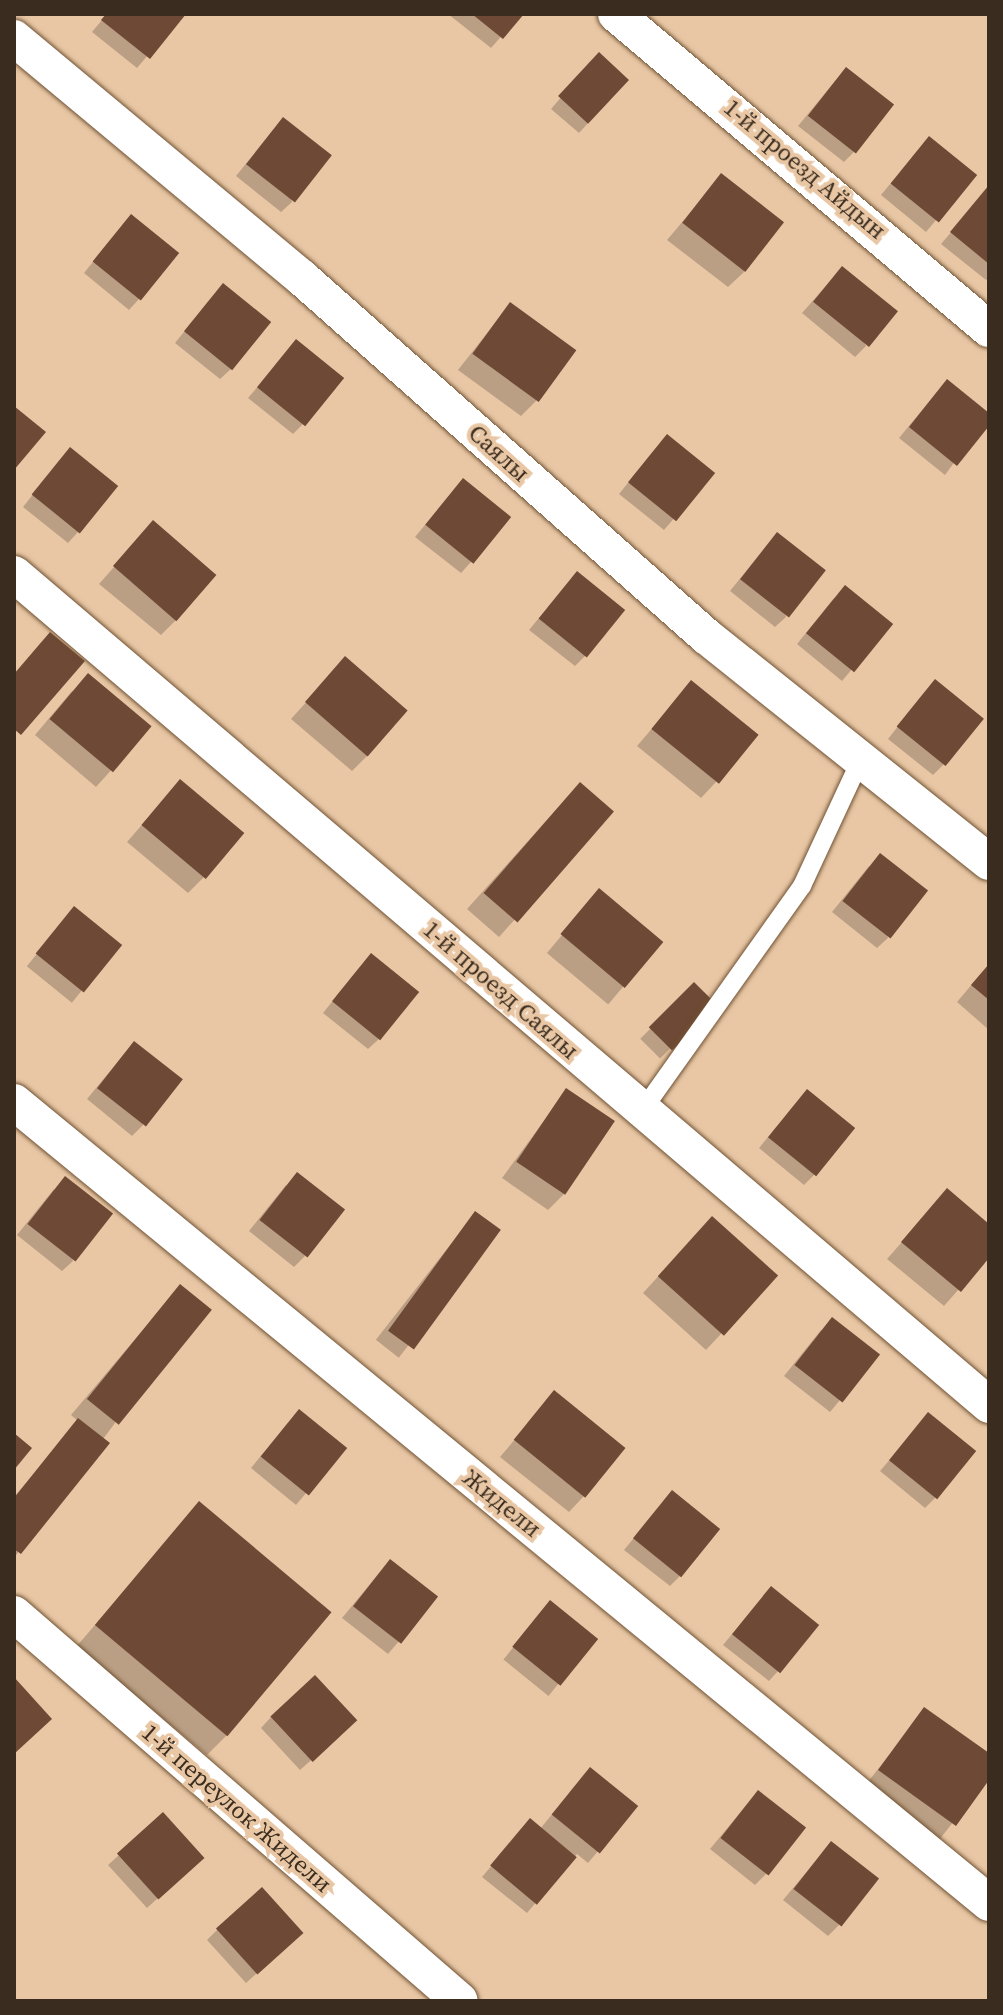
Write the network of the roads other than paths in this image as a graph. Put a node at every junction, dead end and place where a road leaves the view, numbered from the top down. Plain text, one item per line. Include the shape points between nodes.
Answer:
1 (616, 14) edge
2 (14, 38) edge
3 (989, 329) edge
4 (14, 574) edge
5 (861, 759) junction
6 (989, 862) edge
7 (14, 1102) edge
8 (642, 1111) junction
9 (989, 1405) edge
10 (14, 1614) edge
11 (989, 1903) edge
12 (460, 2001) edge

1 - 3 street, 1-й проезд Айдын
2 - 5 street, Саялы via 302,278 706,636
4 - 8 street, 1-й проезд Саялы
5 - 6 street, Саялы
5 - 8 lane via 802,886
7 - 11 street, Жидели
8 - 9 street, 1-й проезд Саялы
10 - 12 street, 1-й переулок Жидели

